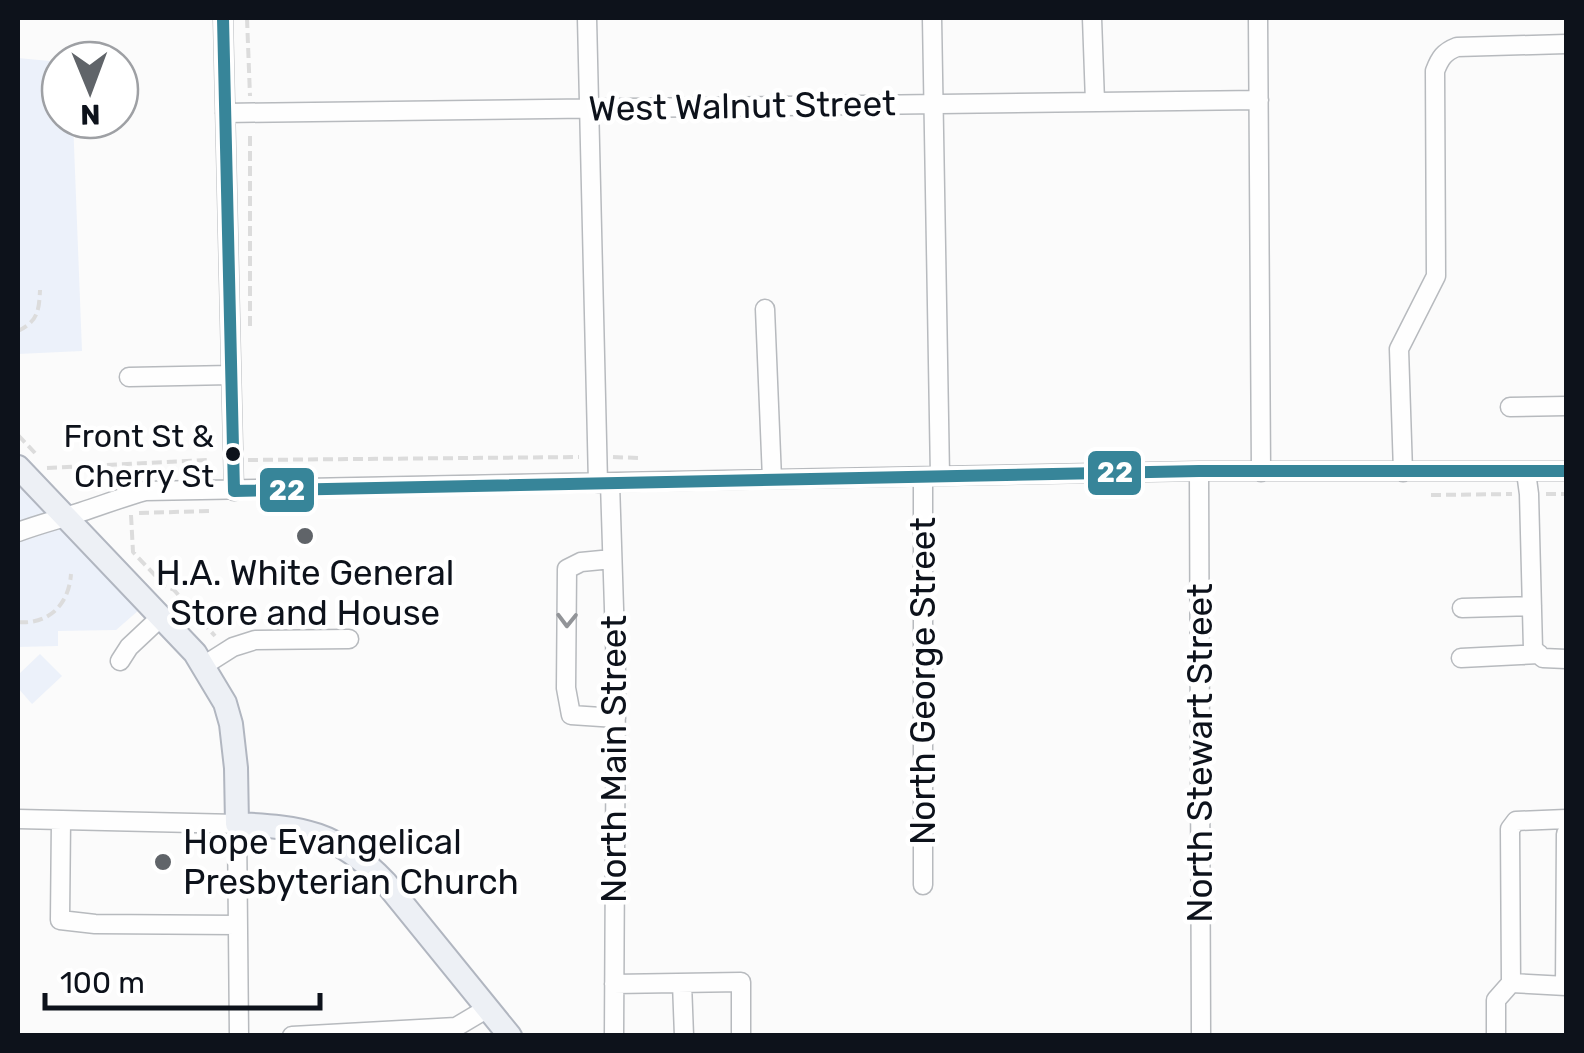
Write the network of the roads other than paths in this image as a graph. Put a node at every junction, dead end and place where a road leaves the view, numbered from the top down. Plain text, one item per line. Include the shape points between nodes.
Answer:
1 (223, 18) edge
2 (587, 18) edge
3 (932, 18) edge
4 (1092, 18) edge
5 (1258, 18) edge
6 (1566, 44) edge
7 (1259, 100) junction
8 (1094, 102) junction
9 (934, 104) junction
10 (588, 108) junction
11 (225, 113) junction
12 (765, 310) dead end
13 (231, 375) junction
14 (129, 377) dead end
15 (1566, 406) edge
16 (1510, 408) dead end
17 (1198, 471) junction
18 (1566, 471) edge
19 (1262, 472) junction
20 (1403, 472) junction
21 (1526, 472) junction
22 (24, 474) edge
23 (932, 476) junction
24 (772, 480) junction
25 (604, 483) junction
26 (234, 491) junction
27 (65, 517) junction
28 (18, 532) edge
29 (612, 559) junction
30 (1532, 606) junction
31 (1462, 608) dead end
32 (162, 616) junction
33 (348, 638) dead end
34 (1538, 654) junction
35 (1462, 658) dead end
36 (1566, 659) edge
37 (120, 661) dead end
38 (202, 666) junction
39 (616, 718) junction
40 (18, 819) edge
41 (1566, 819) edge
42 (61, 820) junction
43 (236, 824) junction
44 (1566, 834) edge
45 (923, 885) dead end
46 (237, 925) junction
47 (682, 983) junction
48 (1511, 983) junction
49 (614, 984) junction
50 (1566, 986) edge
51 (488, 1008) junction
52 (239, 1036) edge
53 (292, 1036) edge
54 (510, 1036) edge
55 (614, 1036) edge
56 (684, 1036) edge
57 (741, 1036) edge
58 (1201, 1036) edge
59 (1496, 1036) edge

1 - 11 street
2 - 10 street, North Main Street
3 - 9 street, North George Street
4 - 8 street
5 - 7 street
6 - 20 street via 1456,47 1439,60 1436,276 1399,349
7 - 8 street, West Walnut Street
7 - 19 street
8 - 9 street, West Walnut Street
9 - 10 street, West Walnut Street
9 - 23 street, North George Street
10 - 11 street, West Walnut Street
10 - 25 street, North Main Street
11 - 13 street
12 - 24 street
13 - 14 street
13 - 26 street
15 - 16 street
17 - 19 street
17 - 23 street
17 - 58 street, North Stewart Street
18 - 21 street
19 - 20 street
20 - 21 street
21 - 30 street
22 - 27 main road
23 - 24 street
23 - 45 street, North George Street
24 - 25 street
25 - 26 street
25 - 29 street, North Main Street
26 - 27 street via 146,491
27 - 28 street
27 - 32 main road
29 - 39 street, North Main Street
29 -> 39 street via 567,568 566,688 571,715
30 - 31 street
30 - 34 street
32 - 37 street
32 - 38 main road
33 - 38 street via 256,640
34 - 35 street
34 - 36 street
38 - 43 main road via 231,724
39 - 49 street, North Main Street
40 - 42 street
41 - 48 street via 1527,819 1510,829
42 - 43 street
42 - 46 street via 60,920
43 - 46 street
43 - 51 main road via 299,829 347,848 385,882
44 - 50 street
46 - 52 street
47 - 49 street
47 - 56 street
47 - 57 street via 740,982
48 - 50 street
48 - 59 street via 1496,1000
49 - 55 street, North Main Street
51 - 53 street via 456,1027
51 - 54 main road

